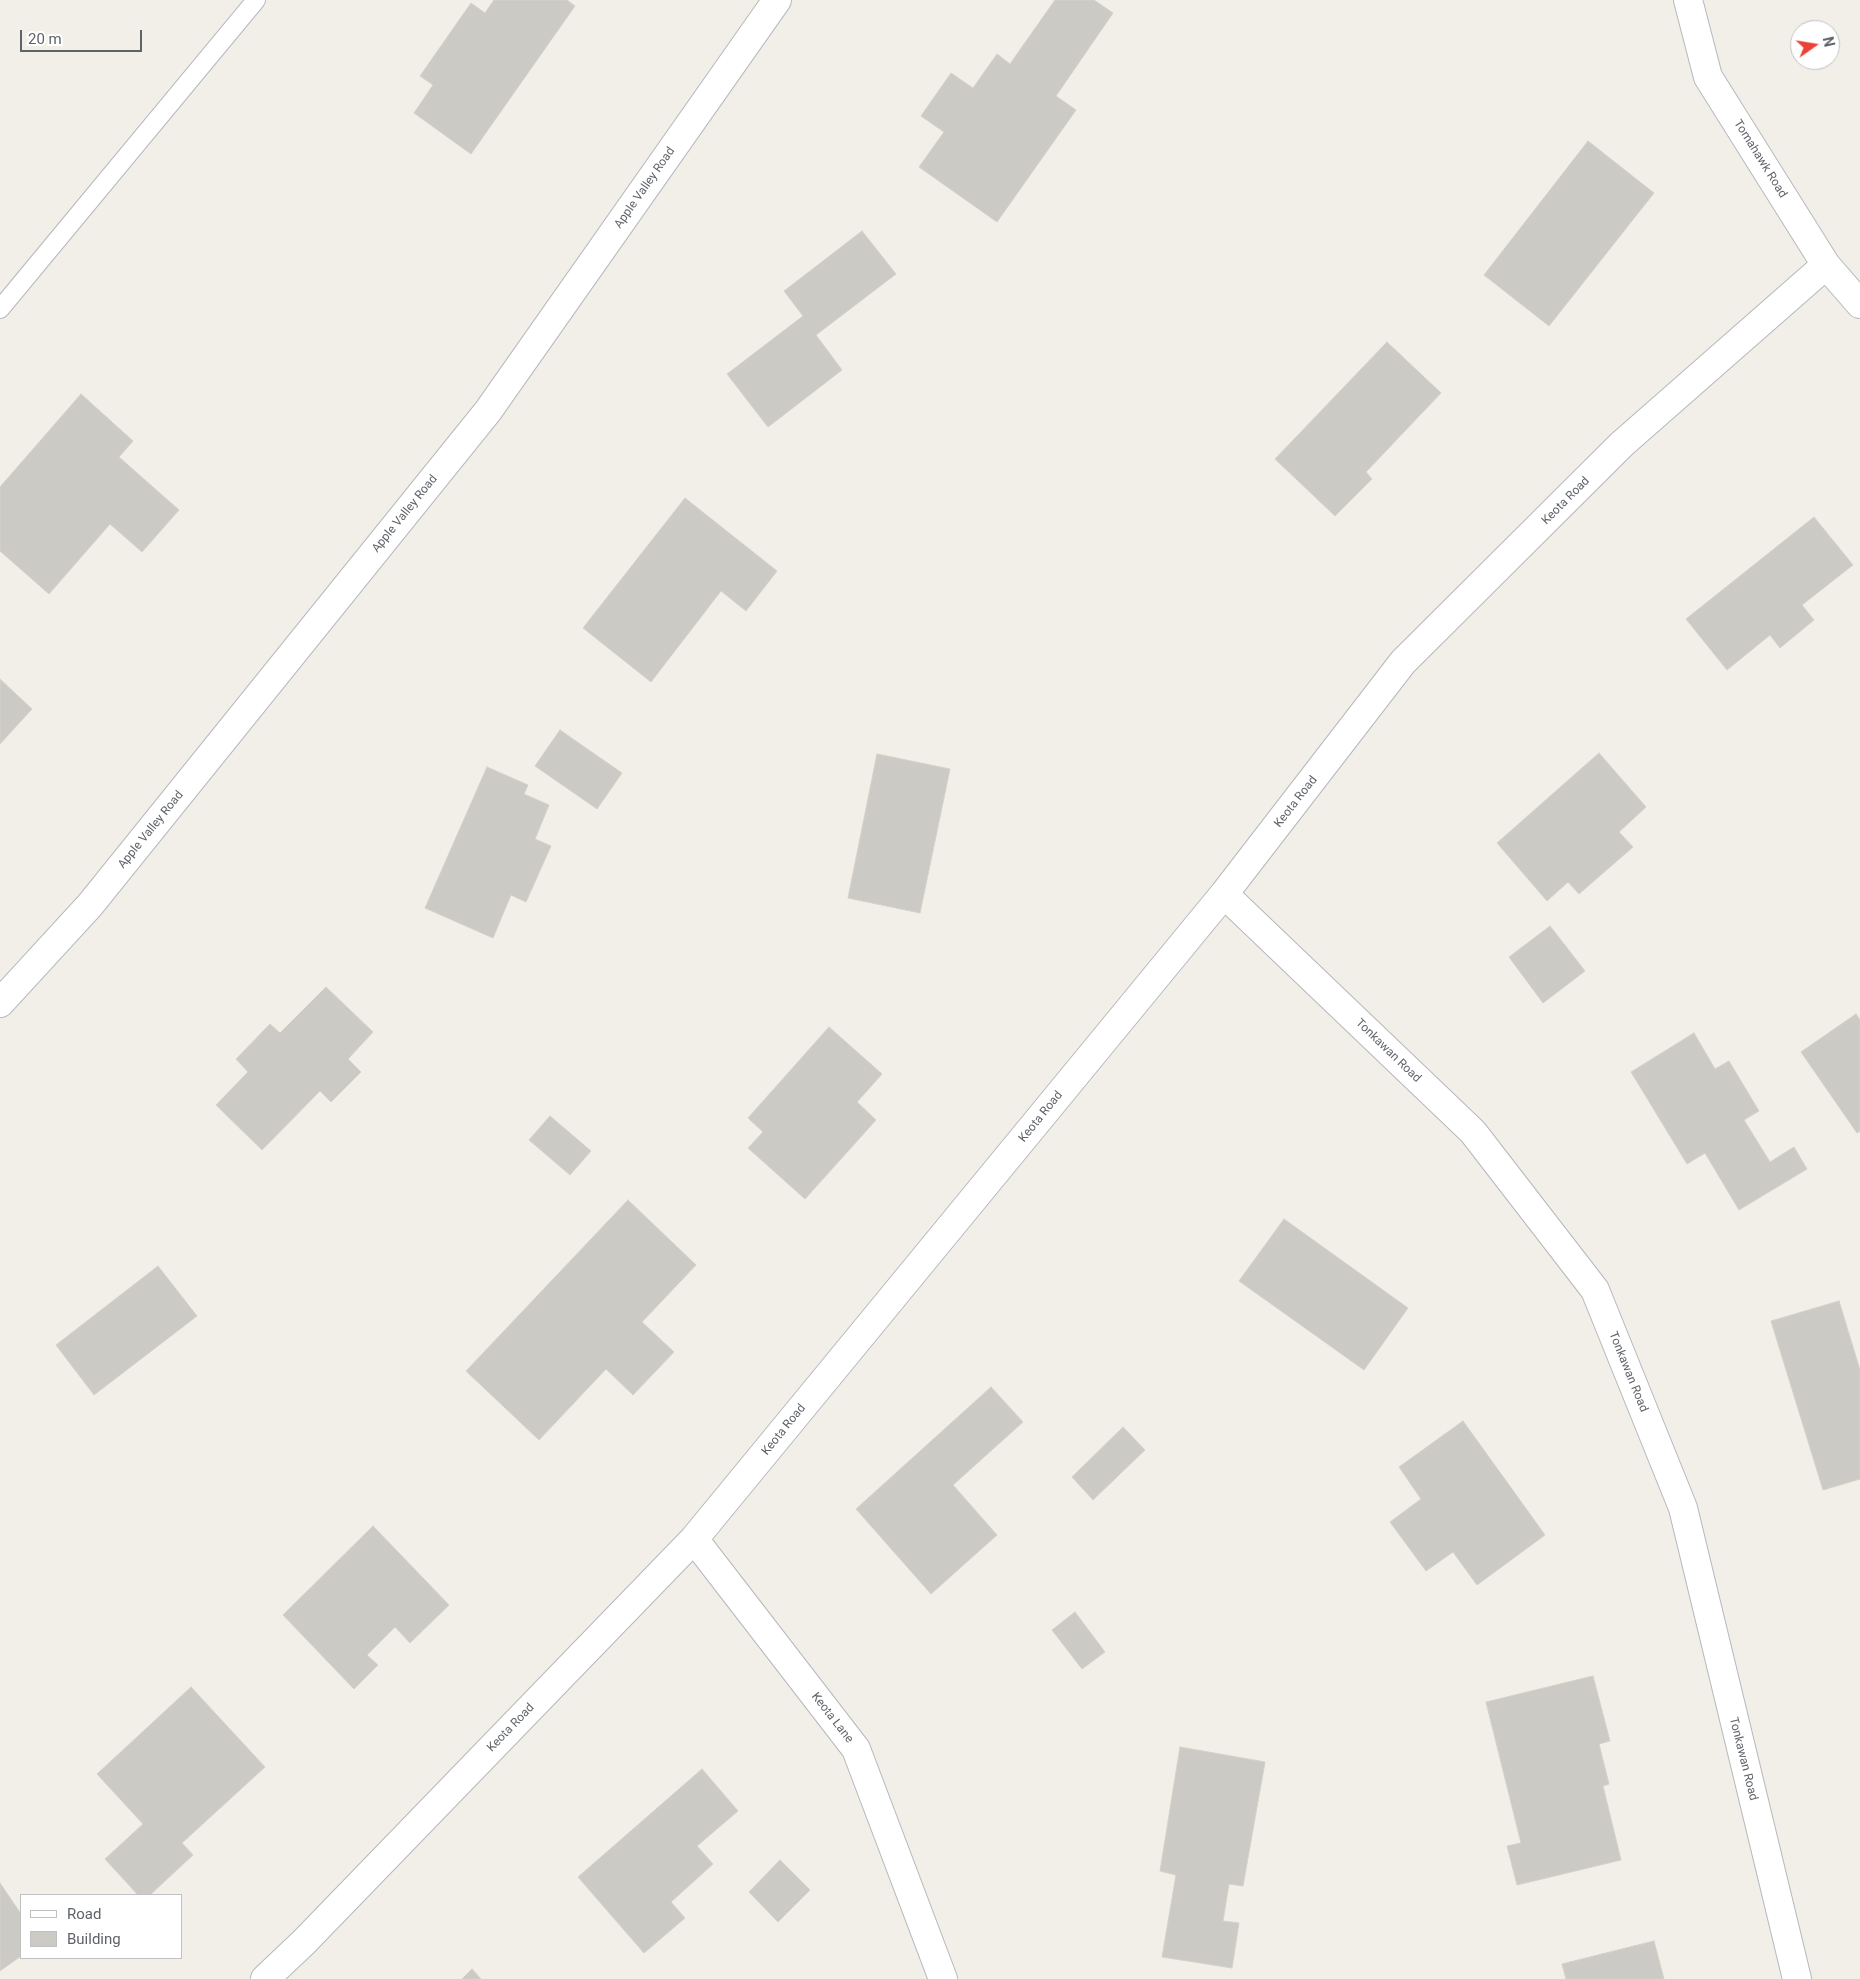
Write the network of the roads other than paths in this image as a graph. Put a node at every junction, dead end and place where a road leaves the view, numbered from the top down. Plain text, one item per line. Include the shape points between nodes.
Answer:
1 (256, 0) edge
2 (777, 0) edge
3 (1688, 0) edge
4 (1826, 265) junction
5 (1860, 304) edge
6 (0, 309) edge
7 (1224, 894) junction
8 (0, 1003) edge
9 (694, 1539) junction
10 (264, 1979) edge
11 (942, 1979) edge
12 (1797, 1979) edge

1 - 6 lane
2 - 8 street, Apple Valley Road via 488,412 90,905
3 - 4 street, Tomahawk Road via 1708,78
4 - 5 street, Tomahawk Road
4 - 7 street, Keota Road via 1622,444 1403,662
7 - 9 street, Keota Road
7 - 12 street, Tonkawan Road via 1472,1132 1595,1290 1683,1508
9 - 10 street, Keota Road via 311,1935
9 - 11 street, Keota Lane via 856,1749

